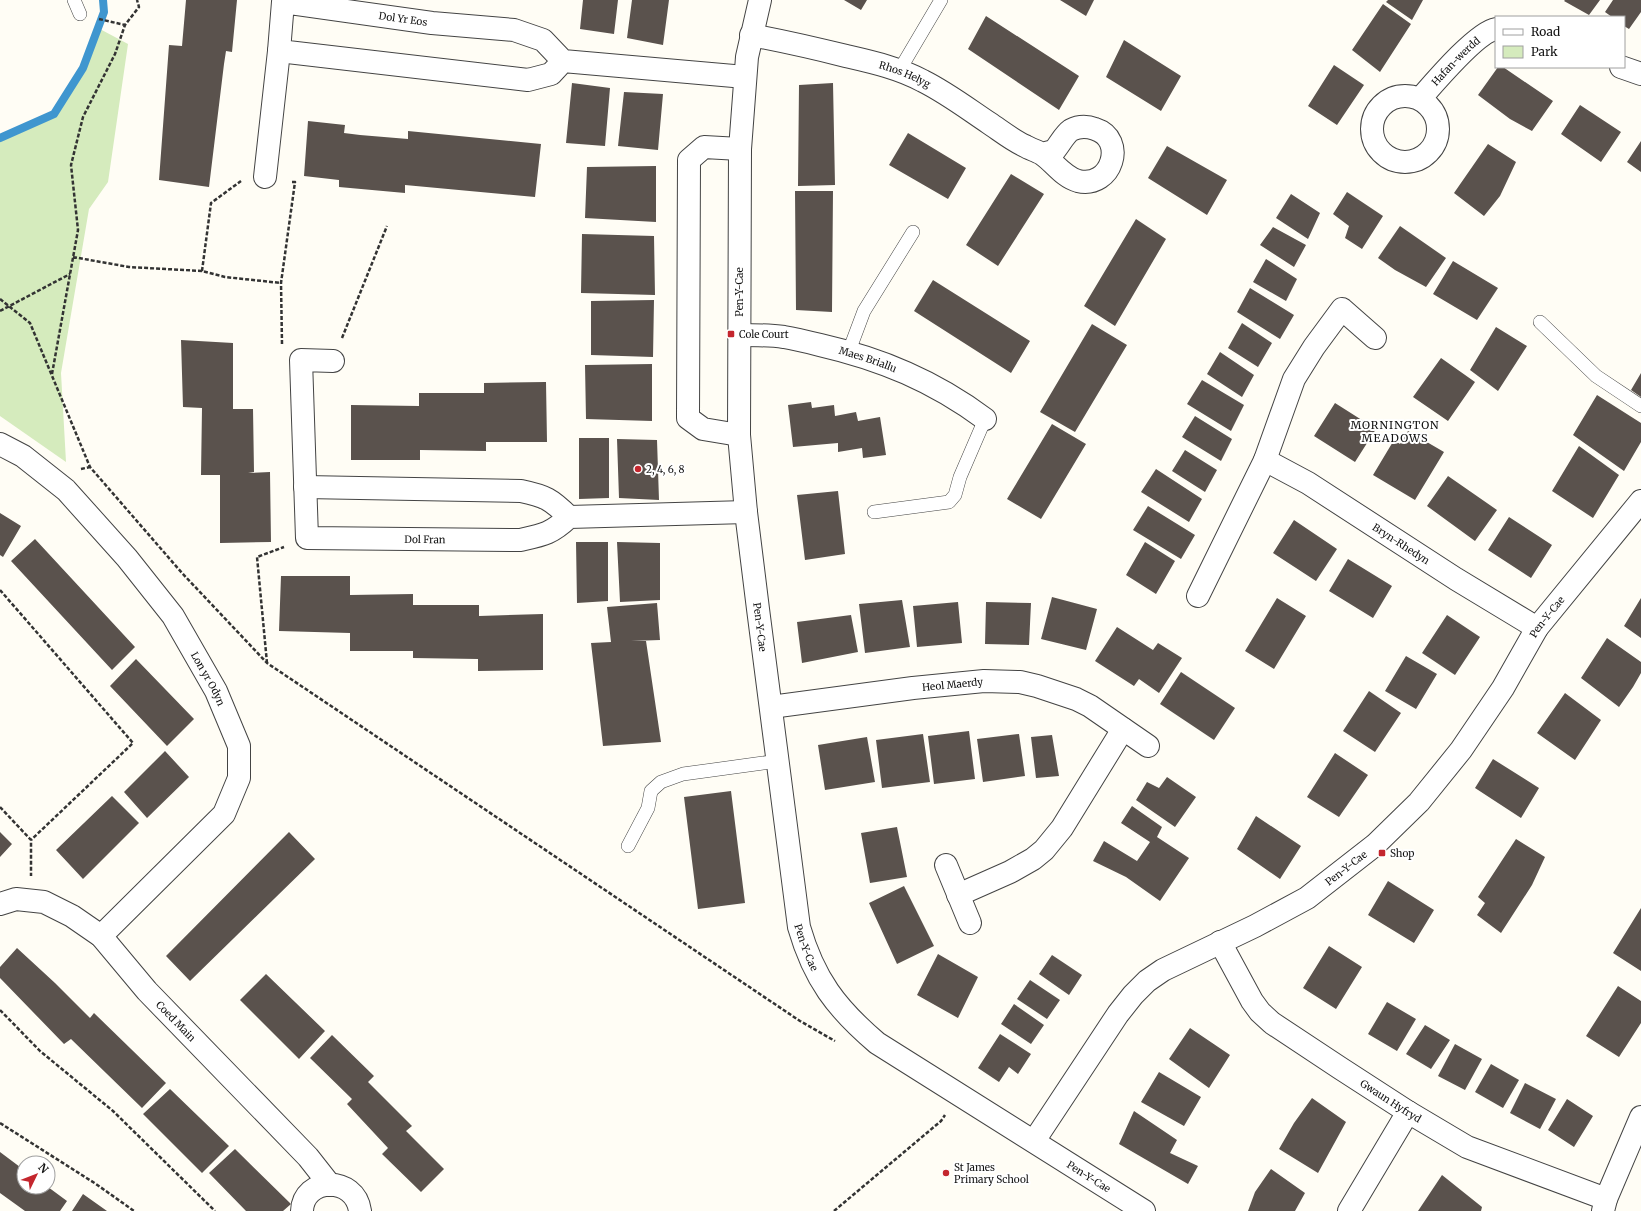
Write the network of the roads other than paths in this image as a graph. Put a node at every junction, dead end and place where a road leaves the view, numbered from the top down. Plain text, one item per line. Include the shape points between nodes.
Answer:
1 (74, 0) edge
2 (760, 0) edge
3 (941, 0) edge
4 (80, 14) road end
5 (1495, 29) edge
6 (751, 35) junction
7 (279, 51) junction
8 (563, 61) junction
9 (1624, 68) edge
10 (899, 71) junction
11 (1641, 74) edge
12 (745, 77) junction
13 (1420, 99) dead end
14 (740, 149) junction
15 (1042, 154) dead end
16 (266, 173) road end
17 (913, 232) dead end
18 (1540, 322) dead end
19 (739, 335) junction
20 (1375, 338) dead end
21 (849, 351) junction
22 (333, 361) road end
23 (1641, 406) edge
24 (985, 419) joint
25 (739, 435) junction
26 (0, 444) edge
27 (1265, 460) junction
28 (305, 487) junction
29 (1641, 501) edge
30 (746, 512) junction
31 (874, 512) dead end
32 (568, 517) junction
33 (1198, 596) dead end
34 (1537, 628) junction
35 (771, 707) junction
36 (1123, 729) junction
37 (1148, 746) dead end
38 (778, 762) junction
39 (628, 846) dead end
40 (946, 865) dead end
41 (958, 895) junction
42 (0, 904) edge
43 (970, 923) dead end
44 (101, 936) junction
45 (1220, 942) junction
46 (1408, 1112) junction
47 (1641, 1117) edge
48 (1034, 1141) junction
49 (330, 1185) junction
50 (1605, 1205) edge
51 (302, 1211) edge
52 (360, 1211) edge
53 (1144, 1211) edge
54 (1349, 1211) edge

1 - 4 lane
2 - 6 street, Pen-Y-Cae
3 - 10 lane
5 - 13 street, Hafan-werdd via 1480,36
6 - 10 street, Rhos Helyg
6 - 12 street, Pen-Y-Cae
7 - 8 street via 528,80 551,74
7 - 8 street, Dol Yr Eos via 282,2 432,23 514,30 543,40
7 - 16 street, Dol Yr Eos
8 - 12 street
9 - 11 street
10 - 15 street, Rhos Helyg via 923,80 1020,144
12 - 14 street, Pen-Y-Cae
14 - 19 street, Pen-Y-Cae
14 - 25 street via 704,147 689,160 688,418 703,429
17 - 21 lane via 864,311
18 - 23 lane via 1596,376
19 - 21 street, Maes Briallu via 784,337
19 - 25 street, Pen-Y-Cae
20 - 27 street via 1342,309 1294,379
21 - 24 street, Maes Briallu via 922,380 961,401
22 - 28 street via 301,360
24 - 31 lane via 960,477 956,495 949,502
25 - 30 street, Pen-Y-Cae
26 - 44 street, Lon yr Odyn via 23,456 66,490 127,558 168,610 216,691 239,746 239,778 224,814
27 - 33 street
27 - 34 street, Bryn-Rhedyn via 1308,483
28 - 32 street via 521,491 536,494 553,502
28 - 32 street, Dol Fran via 307,538 520,540 548,533
29 - 34 street, Pen-Y-Cae
30 - 32 street
30 - 35 street, Pen-Y-Cae
34 - 45 street, Pen-Y-Cae via 1503,688 1461,750 1419,802 1375,844 1307,898
35 - 36 street, Heol Maerdy via 913,688 984,681 1020,682 1076,699
35 - 38 street, Pen-Y-Cae
36 - 37 street, Heol Maerdy
36 - 41 street via 1062,828 1044,850 1010,872
38 - 39 lane via 683,774 661,782 652,791 648,808
38 - 48 street, Pen-Y-Cae via 799,927 814,969 841,1009 877,1043
40 - 41 street
41 - 43 street
42 - 44 street, Coed Main via 16,899 44,902 72,916
44 - 49 street, Coed Main via 147,991 308,1157
45 - 46 street, Gwaun Hyfryd via 1252,1001 1272,1023
45 - 48 street, Pen-Y-Cae via 1163,970 1133,995 1099,1040
46 - 50 street, Gwaun Hyfryd via 1467,1147
46 - 54 street
47 - 50 street, Gwaun Hyfryd
48 - 53 street, Pen-Y-Cae
49 - 51 street via 312,1191
49 - 52 street via 339,1186 355,1196

